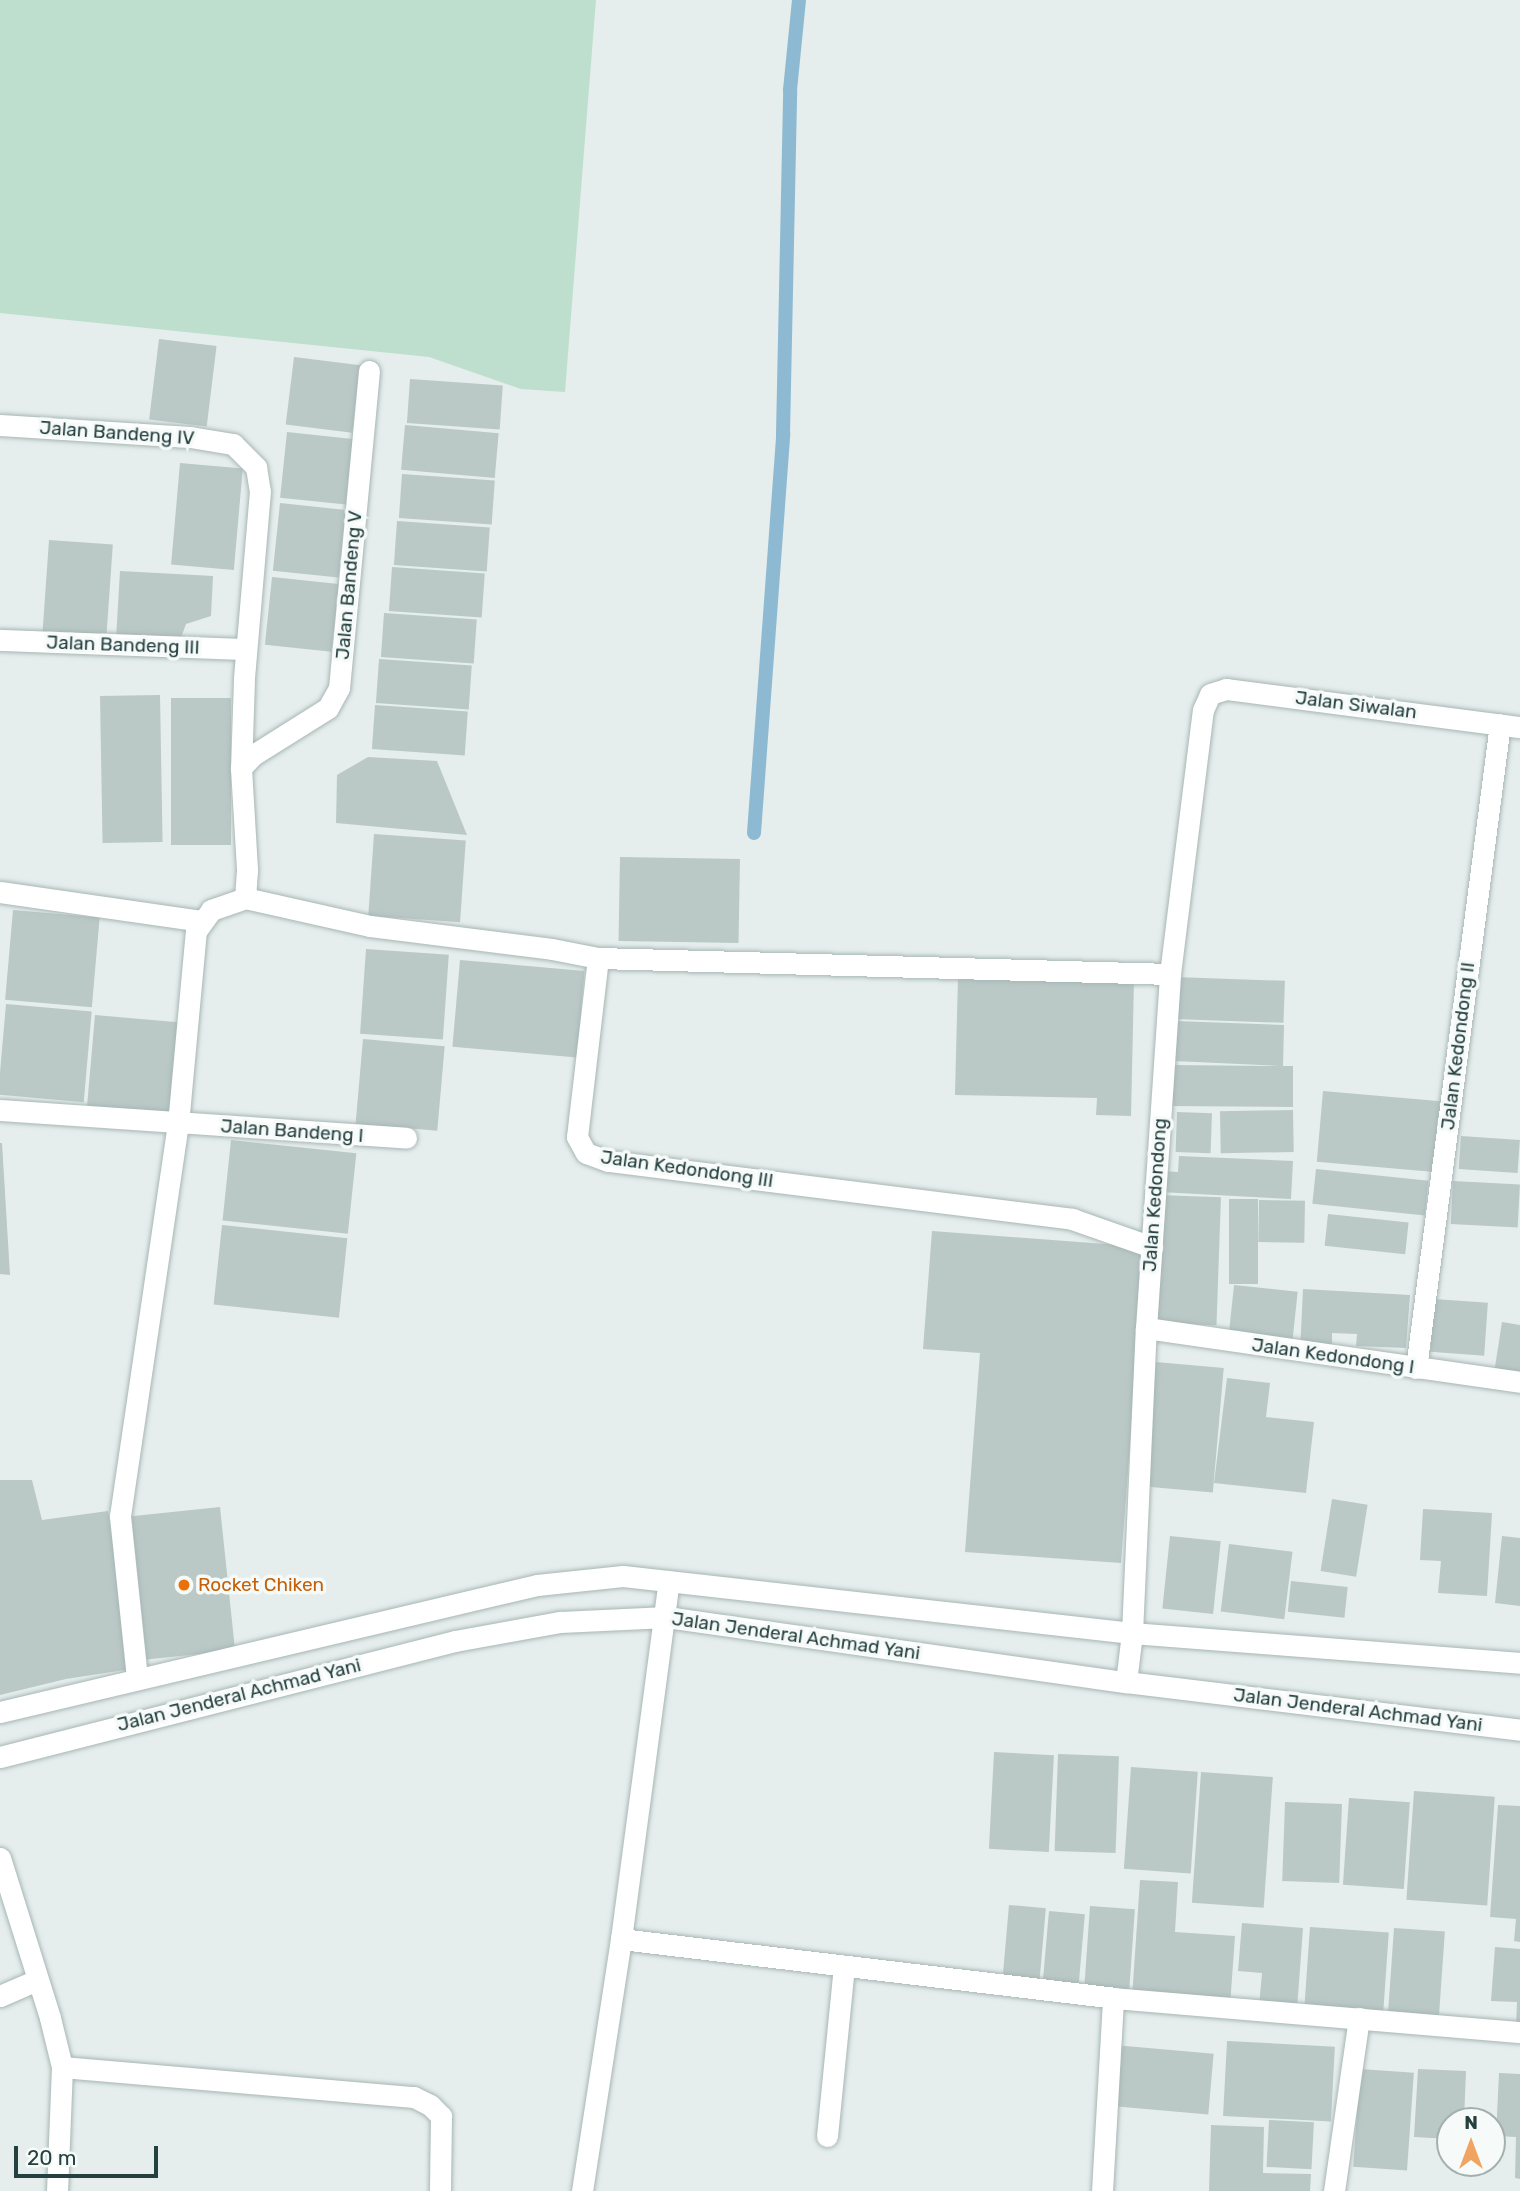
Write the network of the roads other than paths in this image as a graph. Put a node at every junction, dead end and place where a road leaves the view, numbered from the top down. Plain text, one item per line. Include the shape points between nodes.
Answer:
1 (369, 371) dead end
2 (0, 425) edge
3 (0, 640) edge
4 (246, 649) junction
5 (1203, 710) joint
6 (1510, 725) edge
7 (247, 762) junction
8 (0, 892) edge
9 (244, 898) junction
10 (201, 921) junction
11 (598, 958) junction
12 (1170, 974) junction
13 (0, 1110) edge
14 (178, 1124) junction
15 (406, 1138) dead end
16 (1152, 1247) junction
17 (1146, 1328) junction
18 (1416, 1368) junction
19 (1520, 1382) edge
20 (669, 1581) junction
21 (667, 1617) junction
22 (1132, 1633) junction
23 (1520, 1663) edge
24 (137, 1678) junction
25 (1126, 1682) junction
26 (0, 1712) edge
27 (1520, 1730) edge
28 (0, 1757) edge
29 (0, 1858) edge
30 (621, 1939) junction
31 (844, 1966) junction
32 (37, 1980) junction
33 (0, 1996) edge
34 (1113, 1998) junction
35 (1359, 2018) junction
36 (1520, 2032) edge
37 (62, 2067) junction
38 (827, 2136) dead end
39 (57, 2191) edge
40 (440, 2191) edge
41 (582, 2191) edge
42 (1102, 2191) edge
43 (1334, 2191) edge

1 - 7 street, Jalan Bandeng V via 338,688 328,708
2 - 4 street, Jalan Bandeng IV via 233,444 256,467 260,491
3 - 4 street, Jalan Bandeng III
4 - 7 street
5 - 6 street, Jalan Siwalan via 1210,694 1226,689
5 - 12 street, Jalan Kedondong
6 - 18 street, Jalan Kedondong II
7 - 9 street
8 - 10 street
9 - 10 street via 211,910
9 - 11 street via 370,926 552,948
10 - 14 street via 196,931
11 - 12 street
11 - 16 street, Jalan Kedondong III via 577,1136 586,1153 608,1161 1072,1219
12 - 16 street, Jalan Kedondong
13 - 14 street, Jalan Bandeng I
14 - 15 street, Jalan Bandeng I
14 - 24 street via 120,1516
16 - 17 street, Jalan Kedondong
17 - 18 street, Jalan Kedondong I
17 - 22 street, Jalan Kedondong
18 - 19 street, Jalan Kedondong I
20 - 21 street
20 - 22 street, Jalan Jenderal Achmad Yani
20 - 24 street, Jalan Jenderal Achmad Yani via 623,1576 537,1585
21 - 25 street, Jalan Jenderal Achmad Yani
21 - 28 street, Jalan Jenderal Achmad Yani via 560,1622 455,1641
21 - 30 street
22 - 23 street, Jalan Jenderal Achmad Yani
22 - 25 street, Jalan Kedondong
24 - 26 street, Jalan Jenderal Achmad Yani
25 - 27 street, Jalan Jenderal Achmad Yani
29 - 32 street
30 - 31 street
30 - 41 street
31 - 34 street
31 - 38 street
32 - 33 street
32 - 37 street
34 - 35 street
34 - 42 street
35 - 36 street
35 - 43 street
37 - 39 street
37 - 40 street via 414,2097 441,2116

